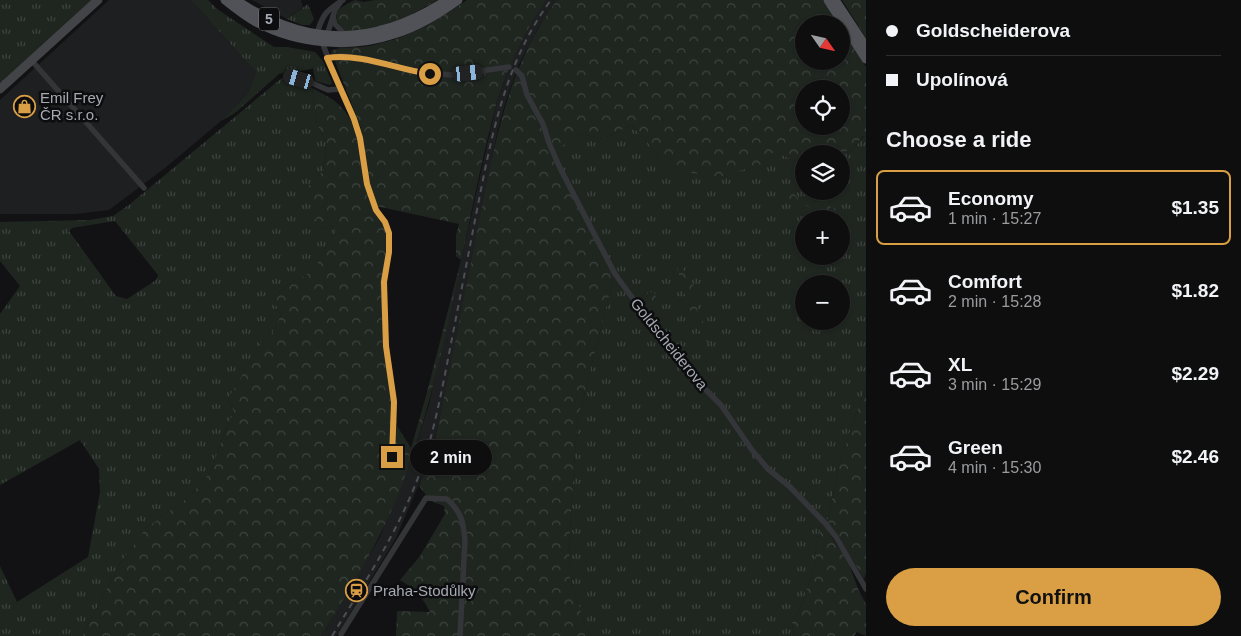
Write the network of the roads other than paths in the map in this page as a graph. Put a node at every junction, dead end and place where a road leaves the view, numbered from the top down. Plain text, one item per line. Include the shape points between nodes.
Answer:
1 (98, 0) edge
2 (225, 0) edge
3 (236, 0) edge
4 (342, 0) edge
5 (447, 0) edge
6 (458, 0) edge
7 (828, 0) edge
8 (836, 0) edge
9 (333, 16) junction
10 (317, 33) junction
11 (346, 36) junction
12 (325, 38) junction
13 (866, 47) edge
14 (327, 58) junction
15 (866, 59) edge
16 (32, 61) junction
17 (509, 67) dead end
18 (516, 70) dead end
19 (286, 75) dead end
20 (0, 88) edge
21 (340, 89) junction
22 (144, 188) dead end
23 (392, 457) dead end
24 (866, 589) edge
25 (341, 634) dead end
26 (460, 636) edge

1 - 16 street
2 - 12 main road, 5 via 270,28 300,38
3 - 10 main road, 5 via 273,21
4 - 9 street
4 - 10 street via 324,14
5 - 11 main road, 5 via 390,29
6 - 12 main road, 5 via 421,23 393,35 364,41
7 - 15 main road
8 - 13 main road
9 - 11 street via 334,24
9 - 12 street
10 - 12 main road, 5
11 - 12 main road, 5
12 - 14 street
14 - 17 street via 361,58 414,71 451,75
14 - 21 street
16 - 20 street
16 - 22 street
18 - 24 street, Goldscheiderova via 522,76 527,95 560,168 615,274 658,333 721,405 768,469 825,523
19 - 21 street via 328,90
21 - 23 street via 360,138 367,184 374,205 389,233 384,282 386,346 394,402
25 - 26 street via 426,498 447,499 460,514 465,540

